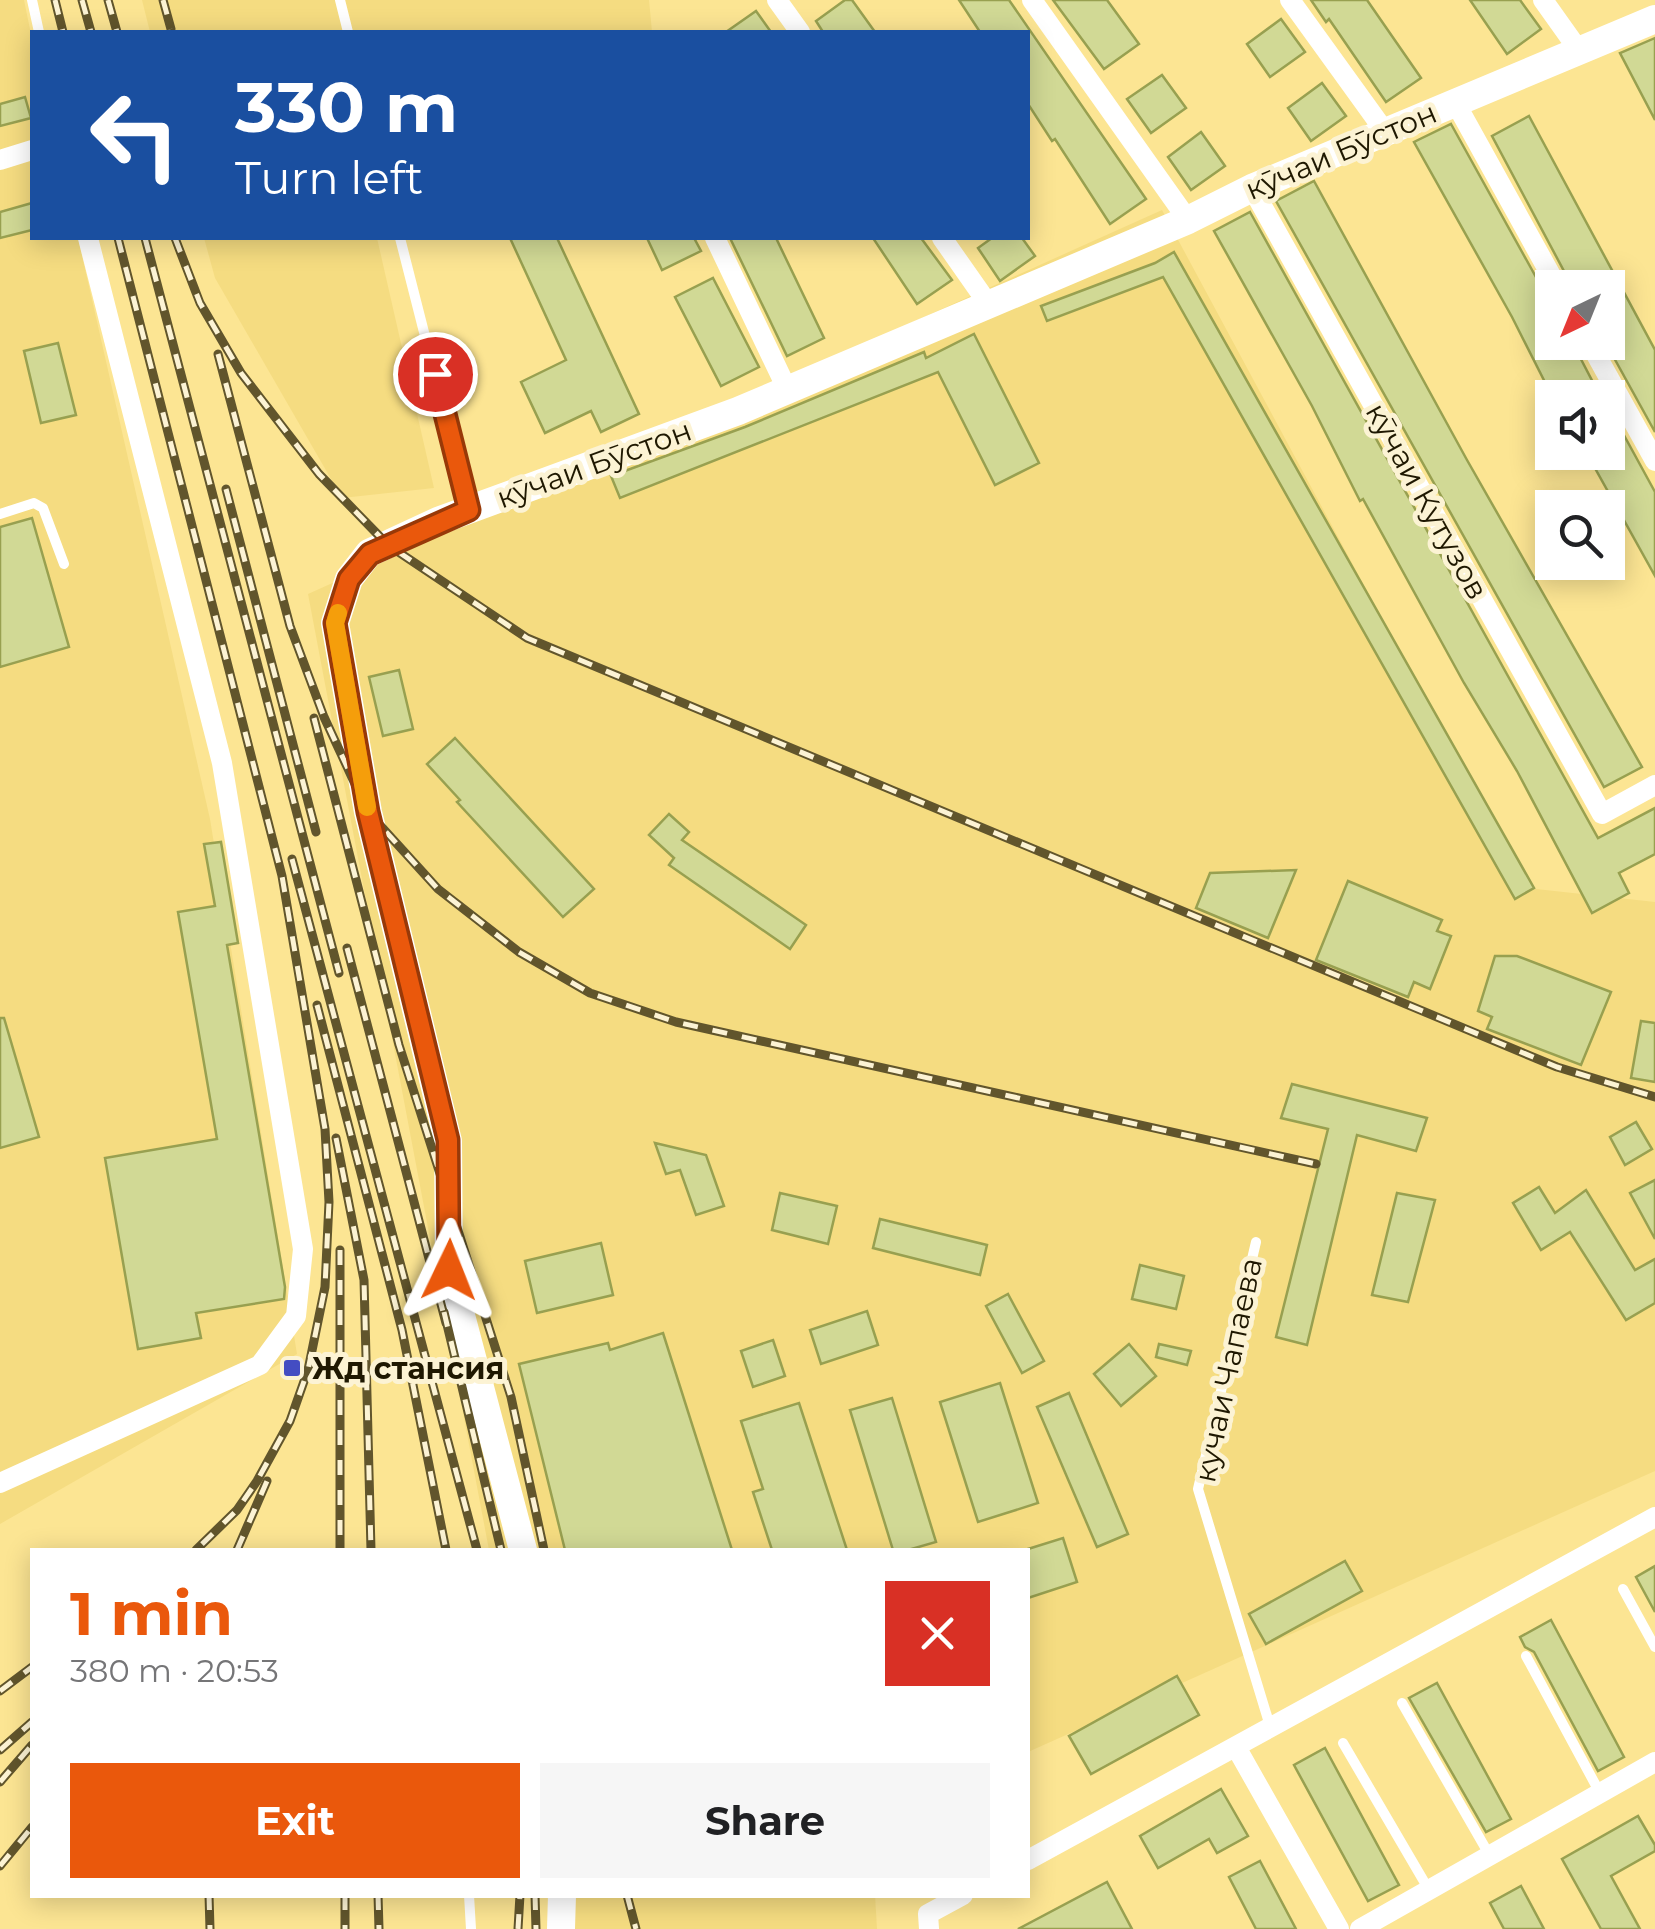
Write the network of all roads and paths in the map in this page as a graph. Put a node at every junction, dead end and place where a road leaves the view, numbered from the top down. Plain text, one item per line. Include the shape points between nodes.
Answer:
1 (32, 0) edge
2 (340, 0) edge
3 (777, 0) edge
4 (1032, 0) edge
5 (1290, 0) edge
6 (1544, 0) edge
7 (1655, 19) edge
8 (39, 30) edge
9 (348, 30) edge
10 (799, 30) edge
11 (1580, 52) junction
12 (1455, 102) junction
13 (1386, 133) junction
14 (30, 151) edge
15 (0, 160) edge
16 (1252, 188) junction
17 (1188, 220) junction
18 (89, 240) edge
19 (401, 240) edge
20 (716, 240) edge
21 (943, 240) edge
22 (1548, 270) edge
23 (989, 305) junction
24 (1599, 360) edge
25 (788, 390) junction
26 (1655, 462) edge
27 (469, 510) junction
28 (0, 514) edge
29 (64, 564) dead end
30 (1655, 785) edge
31 (1256, 1242) dead end
32 (0, 1482) edge
33 (1655, 1517) edge
34 (522, 1548) edge
35 (1622, 1589) dead end
36 (1655, 1646) edge
37 (1526, 1656) dead end
38 (1402, 1703) dead end
39 (1270, 1728) junction
40 (1343, 1743) dead end
41 (1236, 1748) junction
42 (1655, 1762) edge
43 (1600, 1793) junction
44 (1490, 1856) junction
45 (1030, 1859) edge
46 (1429, 1890) junction
47 (469, 1898) edge
48 (562, 1898) edge
49 (959, 1898) edge
50 (928, 1922) edge
51 (471, 1929) edge
52 (562, 1929) edge
53 (1338, 1929) edge
54 (1360, 1929) edge

1 - 8 lane
2 - 9 lane
3 - 10 street
4 - 17 street
5 - 13 street
6 - 11 street
7 - 11 main road, кӯчаи Бӯстон
11 - 12 main road, кӯчаи Бӯстон
12 - 13 main road, кӯчаи Бӯстон
12 - 22 street
13 - 16 main road, кӯчаи Бӯстон
14 - 15 street
16 - 17 main road, кӯчаи Бӯстон
16 - 30 street, кӯчаи Кутузов via 1602,814
17 - 23 main road, кӯчаи Бӯстон
18 - 32 street via 222,763 302,1249 296,1316 260,1365
19 - 27 lane
20 - 25 street
21 - 23 street
23 - 25 main road, кӯчаи Бӯстон
24 - 26 street
25 - 27 main road, кӯчаи Бӯстон
27 - 34 main road, кӯчаи Бӯстон via 370,554 349,579 335,623 368,812 448,1140 449,1270
28 - 29 lane via 34,503 42,508
31 - 39 lane, кучаи Чапаева via 1198,1489
33 - 39 street
35 - 36 lane
37 - 43 lane
38 - 44 lane
39 - 41 street
40 - 46 lane
41 - 45 street
41 - 53 street
42 - 43 street
43 - 44 street
44 - 46 street
46 - 54 street
47 - 51 lane
48 - 52 main road
49 - 50 street

